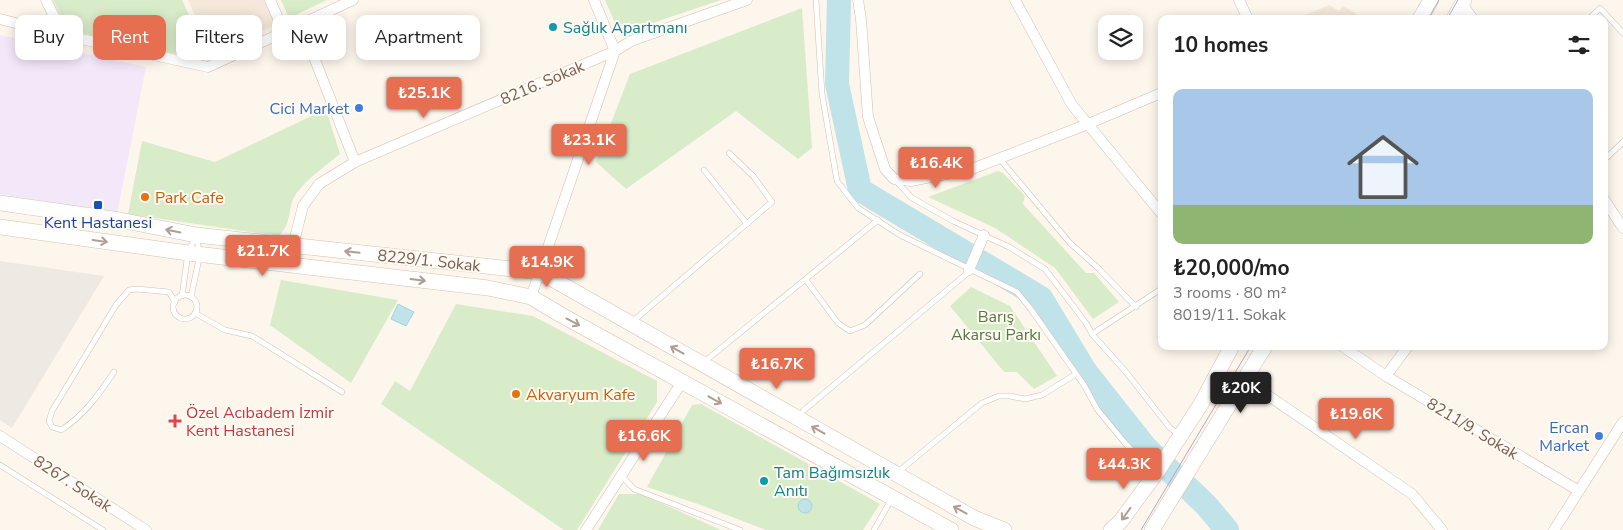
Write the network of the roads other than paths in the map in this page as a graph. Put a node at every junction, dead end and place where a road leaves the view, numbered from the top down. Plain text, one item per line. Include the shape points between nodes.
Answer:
1 (46, 0) edge
2 (270, 0) edge
3 (352, 0) edge
4 (594, 0) edge
5 (747, 0) edge
6 (816, 0) edge
7 (858, 0) edge
8 (1015, 0) edge
9 (1431, 0) edge
10 (1242, 1) edge
11 (1462, 1) edge
12 (53, 15) edge
13 (277, 15) edge
14 (320, 15) edge
15 (1247, 15) edge
16 (1422, 15) edge
17 (1456, 15) edge
18 (1471, 15) edge
19 (1593, 15) edge
20 (1606, 15) edge
21 (1608, 17) edge
22 (0, 19) edge
23 (15, 23) edge
24 (1623, 33) edge
25 (272, 38) edge
26 (83, 39) edge
27 (615, 51) junction
28 (315, 60) edge
29 (1158, 94) edge
30 (1088, 124) junction
31 (1623, 142) edge
32 (730, 153) dead end
33 (1608, 156) edge
34 (1000, 158) junction
35 (355, 162) junction
36 (704, 170) dead end
37 (894, 179) junction
38 (0, 204) edge
39 (1608, 205) edge
40 (1158, 209) edge
41 (878, 220) junction
42 (747, 224) junction
43 (0, 227) edge
44 (1623, 228) edge
45 (984, 235) junction
46 (196, 236) junction
47 (293, 246) junction
48 (194, 254) junction
49 (970, 271) junction
50 (540, 272) junction
51 (920, 274) dead end
52 (806, 280) junction
53 (1158, 291) edge
54 (182, 296) junction
55 (191, 297) junction
56 (531, 297) junction
57 (175, 302) junction
58 (1136, 307) junction
59 (195, 313) junction
60 (630, 324) junction
61 (1092, 334) junction
62 (1230, 350) edge
63 (1262, 350) edge
64 (1348, 350) edge
65 (1405, 350) edge
66 (701, 364) junction
67 (114, 372) dead end
68 (1076, 374) junction
69 (1386, 376) junction
70 (1244, 379) junction
71 (682, 382) junction
72 (342, 392) dead end
73 (803, 411) dead end
74 (1623, 422) edge
75 (1181, 435) junction
76 (0, 436) edge
77 (0, 465) edge
78 (1157, 471) junction
79 (896, 474) junction
80 (621, 475) junction
81 (1579, 491) junction
82 (892, 498) junction
83 (103, 530) edge
84 (146, 530) edge
85 (586, 530) edge
86 (740, 530) edge
87 (874, 530) edge
88 (951, 530) edge
89 (1004, 530) edge
90 (1111, 530) edge
91 (1152, 530) edge
92 (1442, 530) edge
93 (1554, 530) edge

1 - 12 street
2 - 13 street
3 - 14 street
4 - 27 street
5 - 27 street, 8216. Sokak via 631,41
6 - 41 lane via 822,94 836,181 858,208
7 - 37 street via 868,117 885,169
8 - 30 street via 1072,105
9 - 16 street
10 - 15 street
11 - 17 street
11 - 18 street
19 - 20 lane via 1600,8
21 - 24 lane
22 - 23 street
25 - 26 street via 208,67
27 - 35 street, 8216. Sokak
27 - 50 street
28 - 35 street
29 - 30 street
30 - 34 street
30 - 40 street
31 - 33 lane
32 - 42 lane via 754,177 772,202
34 - 37 street via 972,169 911,181
34 - 58 lane via 1070,244
35 - 47 street, 8216. Sokak via 319,184 303,206
36 - 42 lane
37 - 45 lane via 912,198
46 -> 38 street, 8229/1. Sokak via 120,220
39 - 44 street
41 - 49 lane
41 - 52 lane
42 - 60 lane
43 -> 48 street, 8229/1. Sokak
45 - 49 street
45 - 61 lane via 1046,269
46 - 47 street, 8229/1. Sokak
46 - 48 lane
46 - 48 lane
50 -> 47 street, 8229/1. Sokak
48 - 54 lane
48 - 55 lane
48 -> 56 street, 8229/1. Sokak via 488,288
49 - 68 lane via 1017,292
49 - 73 lane
50 - 56 street
50 - 60 street, 8229/1. Sokak
51 - 52 lane via 865,324 850,331 838,323
52 - 66 lane
53 - 58 lane
54 - 55 lane
54 - 57 lane
55 - 59 lane via 196,304
56 -> 71 street, 8229/1. Sokak
57 - 59 lane via 174,311 179,318 188,319
57 - 67 lane via 169,292 162,290 129,290 116,305 52,411 49,422 52,427 61,430 72,424
58 - 61 lane
59 - 72 lane via 225,330 252,336
66 -> 60 street, 8229/1. Sokak
61 - 75 lane via 1170,428
62 - 75 street
63 - 70 street
64 - 69 street, 8211/9. Sokak
65 - 69 street
79 -> 66 street, 8229/1. Sokak
68 - 78 lane via 1097,409 1125,443 1148,468
68 - 79 lane via 1042,395 1025,399 999,396 982,402
69 - 81 street, 8211/9. Sokak
70 - 91 street
70 - 92 street via 1412,494
71 - 80 street
71 -> 82 street, 8229/1. Sokak
74 - 81 street
75 - 78 street
76 - 84 street, 8267. Sokak
77 - 83 lane
78 -> 90 street
89 -> 79 street, 8229/1. Sokak via 974,518
80 - 85 street
80 - 86 lane via 634,489
81 - 93 street
82 - 87 lane
82 - 88 street, 8229/1. Sokak

